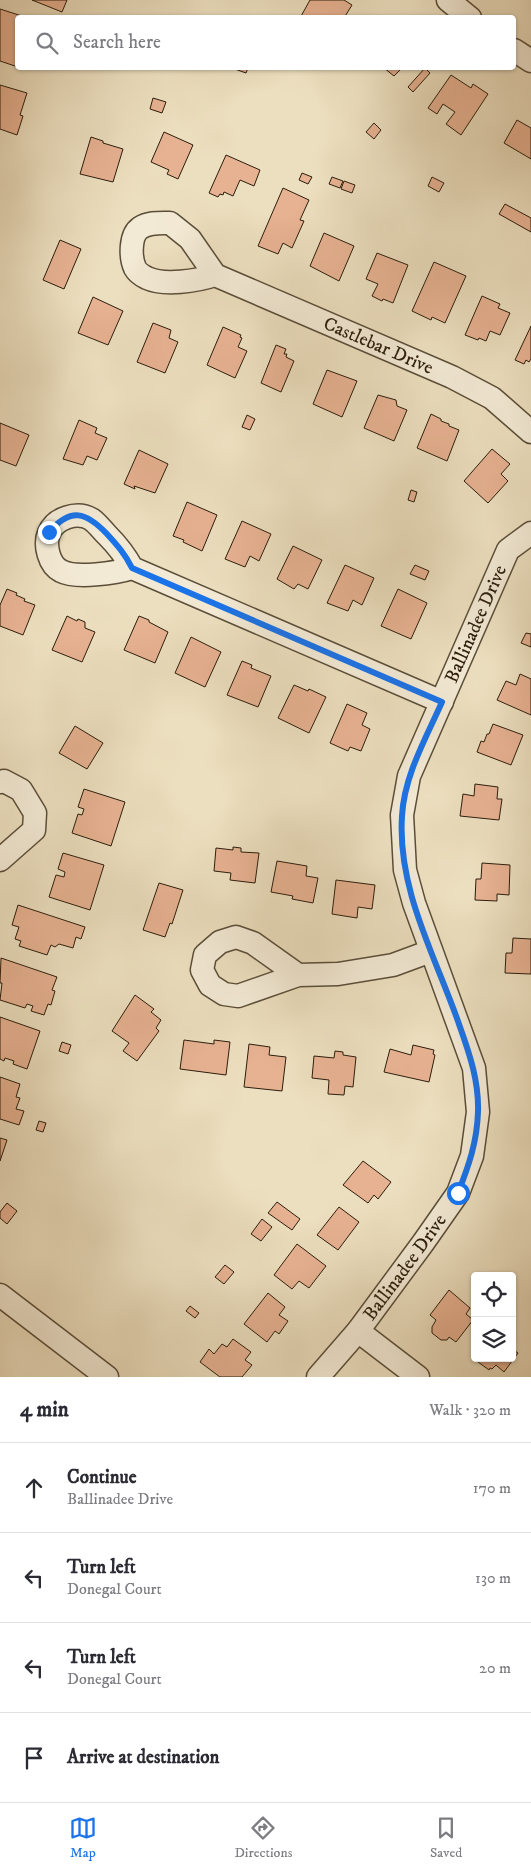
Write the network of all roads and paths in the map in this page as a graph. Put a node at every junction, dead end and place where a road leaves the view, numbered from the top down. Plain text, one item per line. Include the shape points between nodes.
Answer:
1 (448, 0) edge
2 (466, 15) edge
3 (516, 51) edge
4 (531, 61) edge
5 (215, 275) dead end
6 (531, 432) edge
7 (531, 533) edge
8 (132, 568) dead end
9 (442, 702) junction
10 (0, 782) edge
11 (0, 860) edge
12 (431, 951) junction
13 (298, 975) dead end
14 (0, 1296) edge
15 (358, 1331) junction
16 (107, 1377) edge
17 (318, 1377) edge
18 (418, 1377) edge

1 - 2 street
3 - 4 street
5 - 6 street, Castlebar Drive via 452,377 492,398
7 - 9 street, Ballinadee Drive via 508,550
8 - 9 street
9 - 12 street, Ballinadee Drive via 409,776 402,815 405,870
10 - 11 street via 21,790 35,813 34,830
12 - 13 street via 393,965 338,974
12 - 15 street, Ballinadee Drive via 474,1068 478,1112 472,1156 458,1193
14 - 16 street
15 - 17 street, Ballinadee Drive
15 - 18 street

